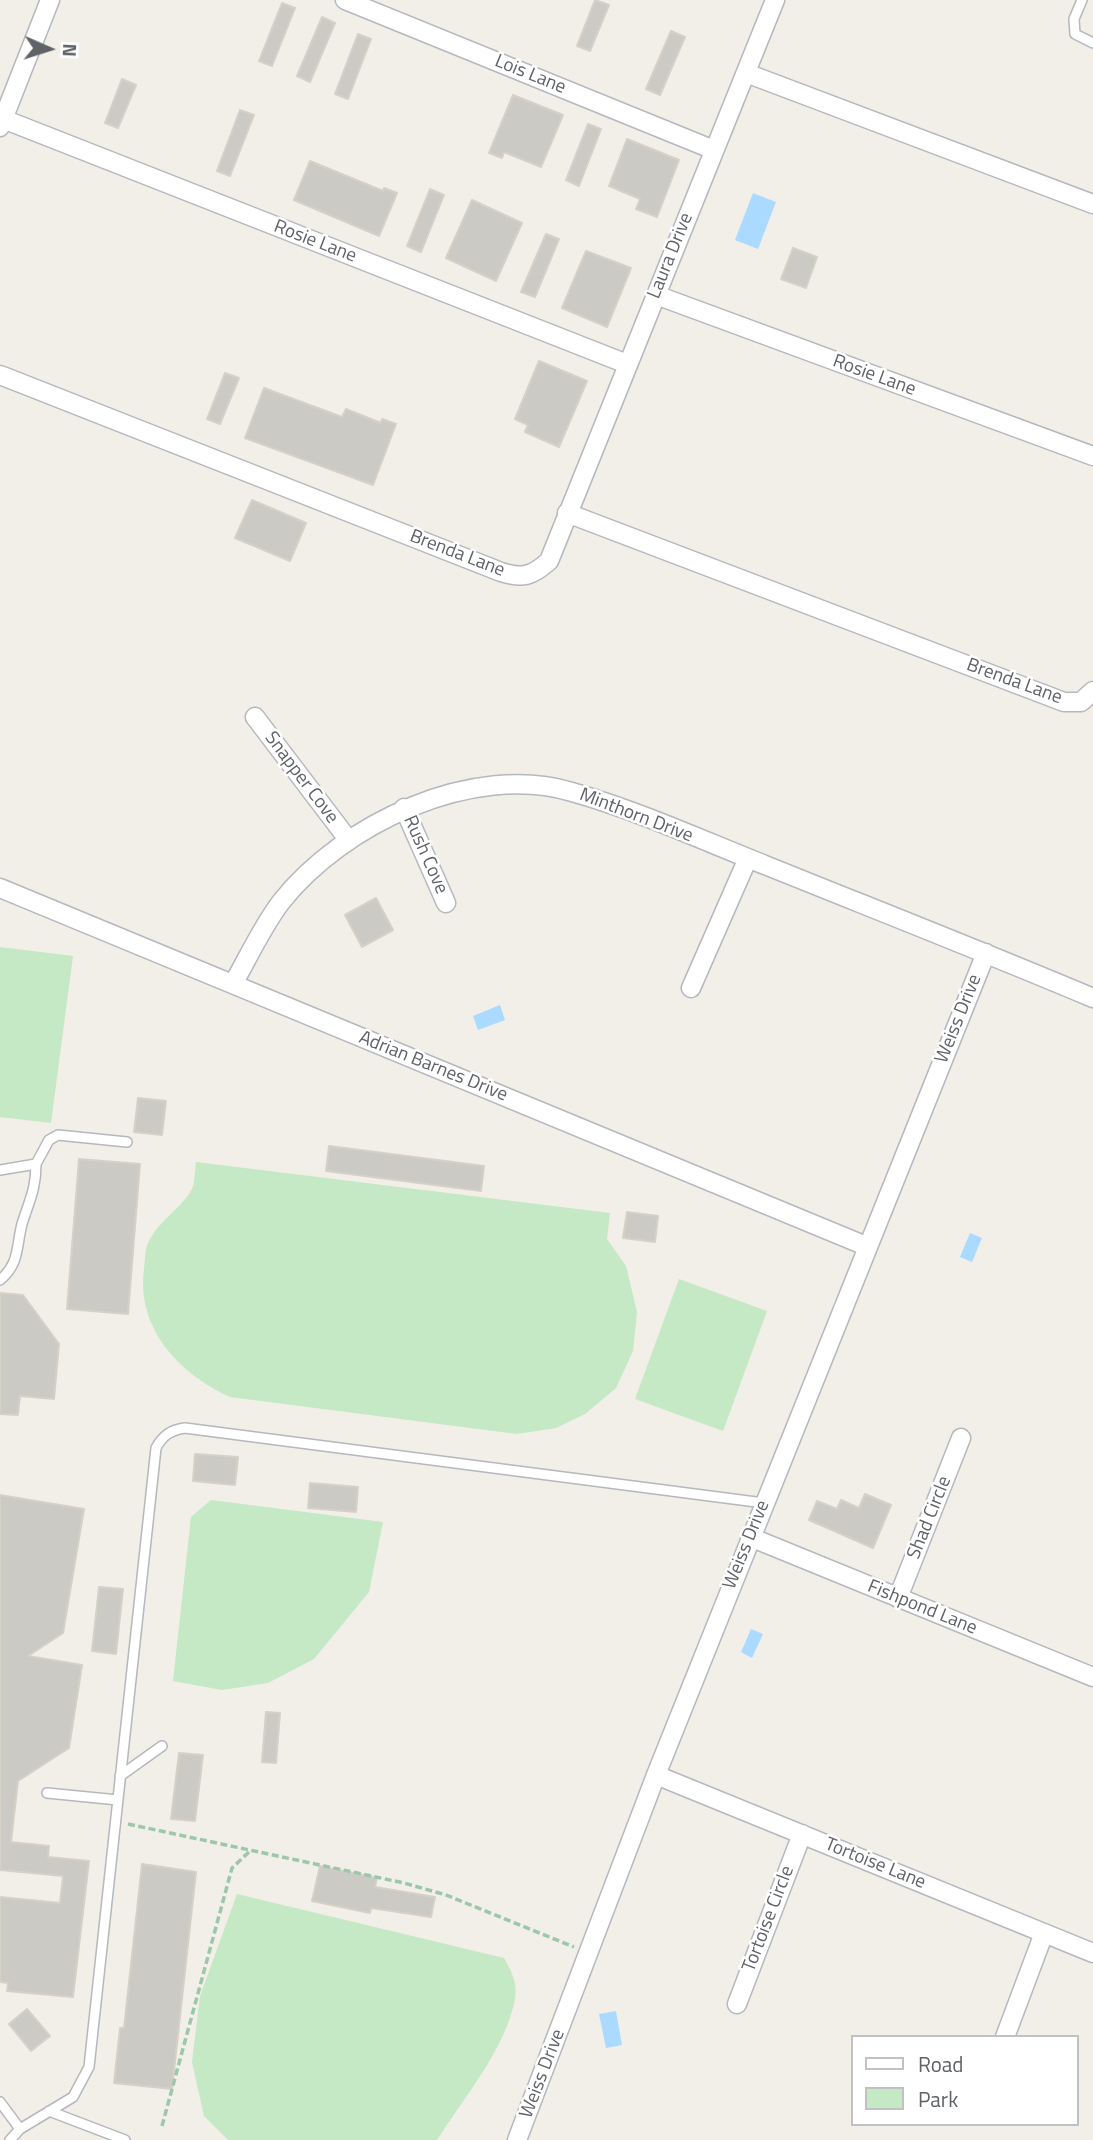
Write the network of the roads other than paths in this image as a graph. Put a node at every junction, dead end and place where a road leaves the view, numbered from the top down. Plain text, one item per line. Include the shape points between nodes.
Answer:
1 (50, 0) edge
2 (345, 0) edge
3 (775, 0) edge
4 (1082, 0) edge
5 (1093, 43) edge
6 (746, 73) junction
7 (2, 123) edge
8 (714, 150) junction
9 (1093, 204) edge
10 (656, 295) junction
11 (627, 364) junction
12 (0, 375) edge
13 (1093, 456) edge
14 (568, 513) junction
15 (1087, 696) edge
16 (255, 717) dead end
17 (404, 808) junction
18 (347, 838) junction
19 (748, 858) junction
20 (0, 888) edge
21 (446, 903) dead end
22 (986, 953) junction
23 (233, 984) junction
24 (691, 988) dead end
25 (1093, 998) edge
26 (127, 1142) dead end
27 (36, 1164) junction
28 (0, 1170) edge
29 (866, 1246) junction
30 (0, 1280) edge
31 (961, 1438) dead end
32 (764, 1503) junction
33 (750, 1537) junction
34 (898, 1598) junction
35 (1093, 1678) edge
36 (162, 1746) dead end
37 (656, 1775) junction
38 (120, 1776) junction
39 (47, 1793) dead end
40 (118, 1800) junction
41 (802, 1834) junction
42 (1044, 1933) junction
43 (1093, 1953) edge
44 (737, 2004) dead end
45 (1006, 2035) edge
46 (0, 2102) edge
47 (50, 2111) junction
48 (20, 2129) junction
49 (10, 2140) edge
50 (125, 2140) edge
51 (517, 2140) edge

1 - 7 street
2 - 8 street, Lois Lane
3 - 6 street, Laura Drive
4 - 5 lane via 1072,28
6 - 8 street, Laura Drive
6 - 9 street
7 - 11 street, Rosie Lane
8 - 10 street, Laura Drive
10 - 11 street, Laura Drive
10 - 13 street, Rosie Lane
11 - 14 street, Laura Drive
12 - 14 street, Brenda Lane via 517,577 528,576 549,561
14 - 15 street, Brenda Lane via 1065,702
16 - 18 street, Snapper Cove
17 - 18 street, Minthorn Drive
17 - 19 street, Minthorn Drive via 484,786 570,791
17 - 21 street, Rush Cove
18 - 23 street, Minthorn Drive via 281,902
19 - 22 street, Minthorn Drive
19 - 24 street
20 - 23 street, Adrian Barnes Drive
22 - 25 street, Minthorn Drive
22 - 29 street, Weiss Drive
23 - 29 street, Adrian Barnes Drive
26 - 27 lane via 58,1135 49,1140
27 - 28 lane
27 - 30 lane via 34,1195 22,1224 14,1266
29 - 32 street, Weiss Drive
31 - 34 street, Shad Circle
32 - 33 street, Weiss Drive
32 - 38 lane via 186,1428 173,1430 156,1448
33 - 34 street, Fishpond Lane
33 - 37 street, Weiss Drive
34 - 35 street, Fishpond Lane
36 - 38 lane
37 - 41 street, Tortoise Lane
37 - 51 street, Weiss Drive
38 - 40 lane
39 - 40 lane
40 - 47 lane via 89,2067 73,2096
41 - 42 street, Tortoise Lane
41 - 44 street, Tortoise Circle
42 - 43 street, Tortoise Lane
42 - 45 street
46 - 48 lane
47 - 48 lane
47 - 50 lane
48 - 49 lane

